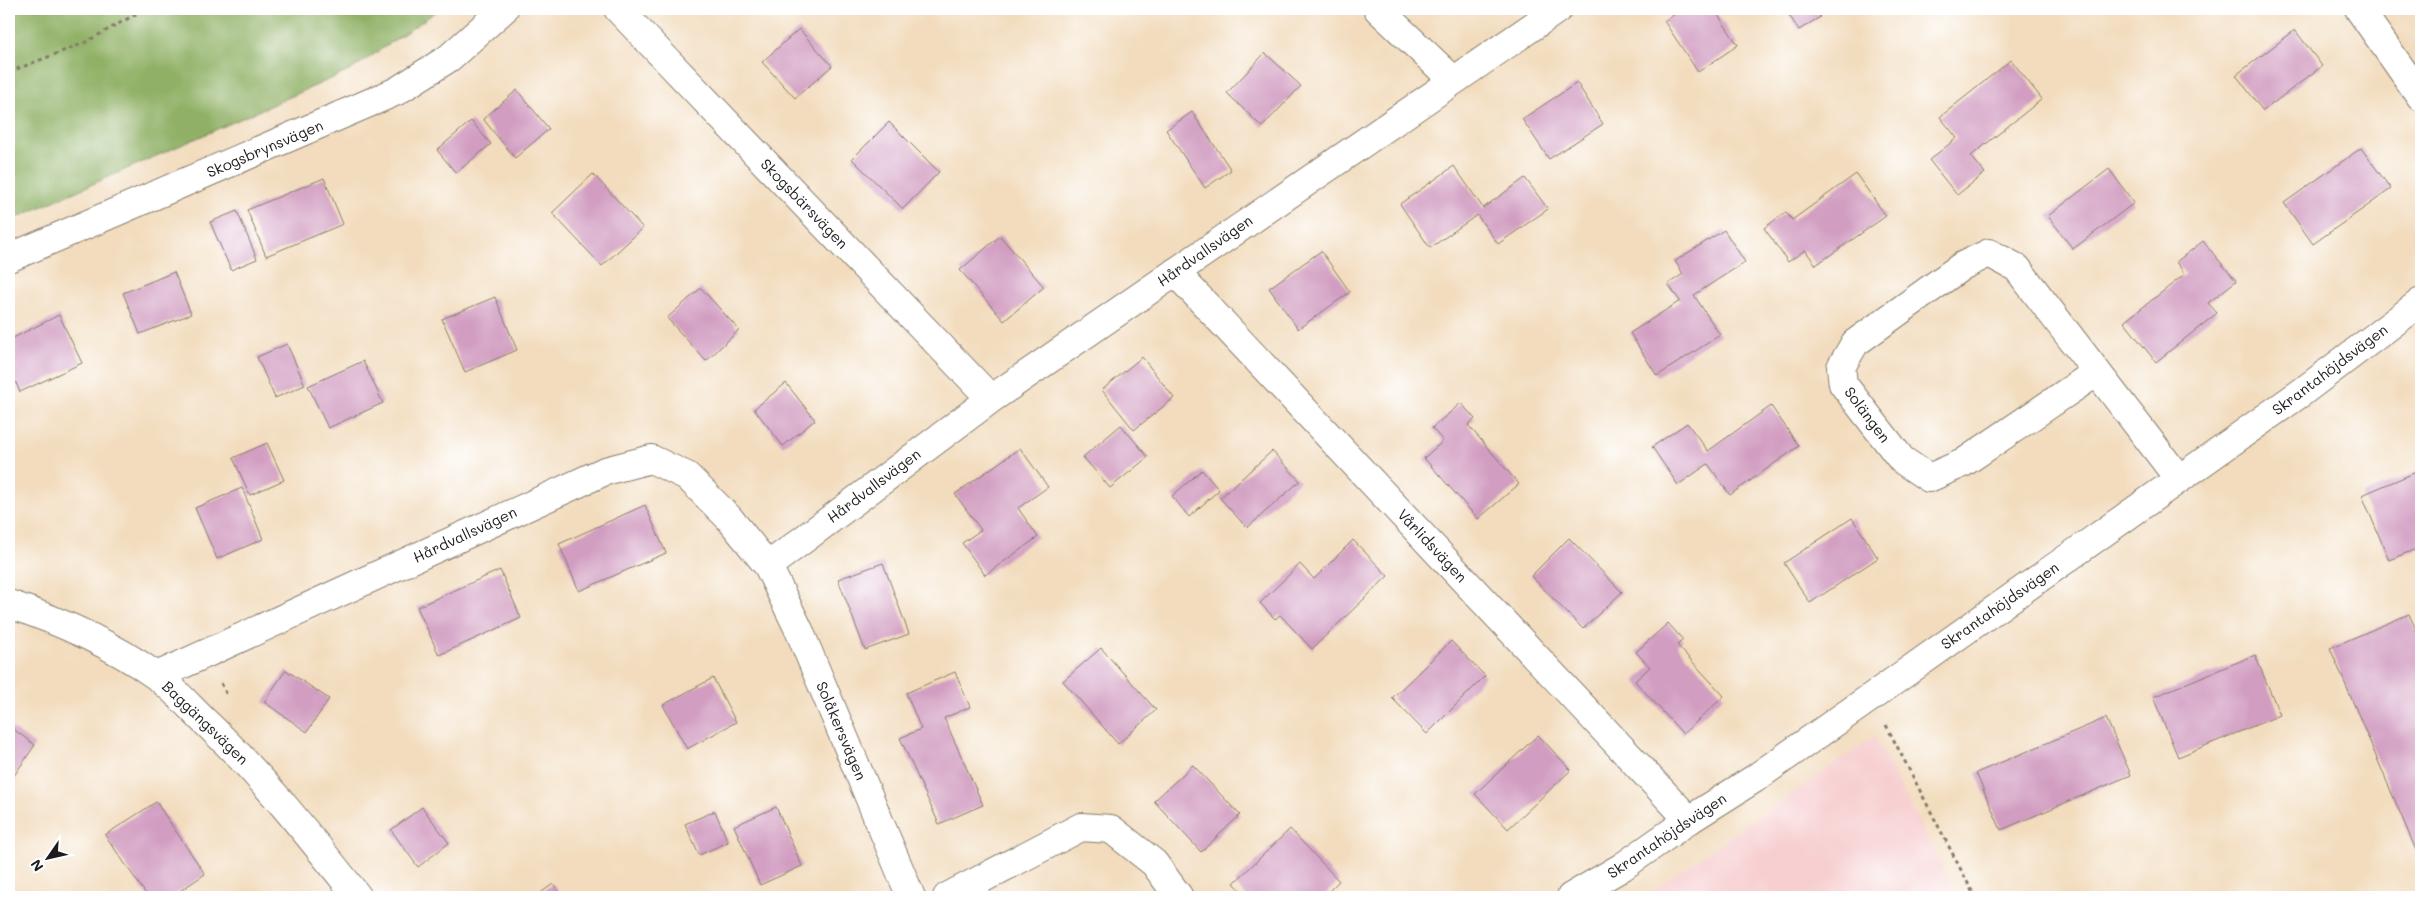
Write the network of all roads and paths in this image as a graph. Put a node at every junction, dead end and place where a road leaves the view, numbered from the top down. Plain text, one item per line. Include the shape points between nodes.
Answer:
1 (145, 9) edge
2 (504, 9) edge
3 (618, 9) edge
4 (1378, 9) edge
5 (1558, 9) edge
6 (2359, 9) edge
7 (9, 72) edge
8 (1453, 80) junction
9 (2421, 97) edge
10 (9, 258) edge
11 (1175, 272) junction
12 (2421, 302) edge
13 (2098, 372) junction
14 (990, 399) junction
15 (2179, 479) junction
16 (768, 566) junction
17 (9, 604) edge
18 (157, 676) junction
19 (1885, 725) dead end
20 (1689, 820) junction
21 (353, 896) edge
22 (911, 897) edge
23 (947, 897) edge
24 (1179, 897) edge
25 (1571, 897) edge
26 (1974, 897) edge

1 - 7 path via 84,43
2 - 10 street, Skogsbrynsvägen via 449,58 397,91
3 - 14 street, Skogsbärsvägen
4 - 8 street
5 - 8 street, Hårdvallsvägen
6 - 9 street
8 - 11 street, Hårdvallsvägen
11 - 14 street, Hårdvallsvägen
11 - 20 street, Vårlidsvägen
12 - 15 street, Skrantahöjdsvägen
13 - 13 street, Solängen via 2017,268 1989,253 1962,266 1855,343 1841,367 1843,384 1902,460 1930,478 1963,463
13 - 15 street, Solängen
14 - 16 street, Hårdvallsvägen
15 - 20 street, Skrantahöjdsvägen via 1762,773
16 - 18 street, Hårdvallsvägen via 729,518 687,476 651,460 604,471
16 - 22 street, Solåkersvägen via 799,630
17 - 18 street, Baggängsvägen via 52,618
18 - 21 street, Baggängsvägen via 232,748 286,806
19 - 26 path
20 - 25 street, Skrantahöjdsvägen via 1622,867
23 - 24 street via 1081,827 1111,828 1154,863

